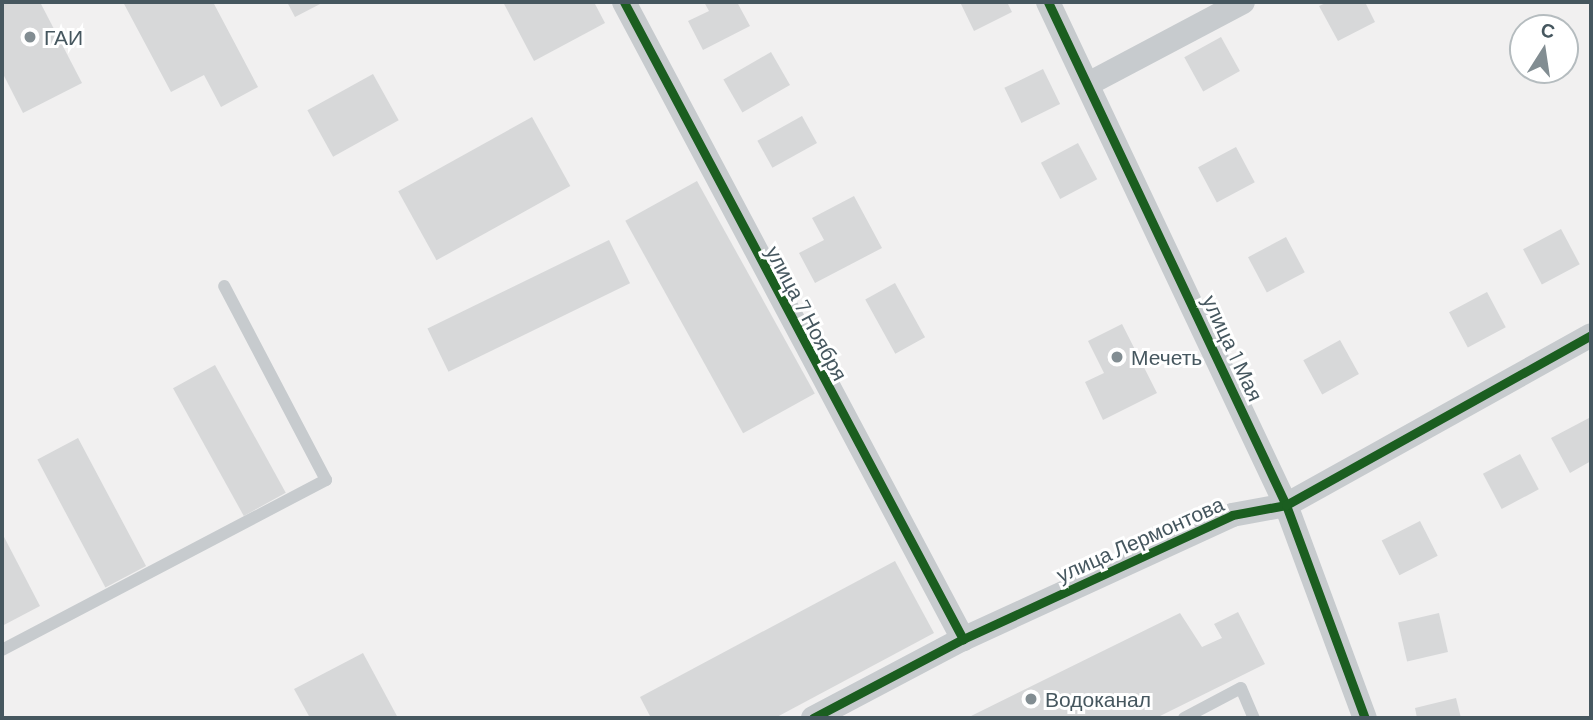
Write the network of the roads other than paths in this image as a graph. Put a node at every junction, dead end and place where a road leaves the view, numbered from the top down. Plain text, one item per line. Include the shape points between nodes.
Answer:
1 (624, 2) edge
2 (1048, 2) edge
3 (1243, 2) edge
4 (1090, 83) junction
5 (224, 286) dead end
6 (1591, 335) edge
7 (1286, 505) junction
8 (963, 639) junction
9 (2, 650) edge
10 (813, 718) edge
11 (1184, 718) edge
12 (1254, 718) edge
13 (1365, 718) edge

1 - 8 street, улица 7 Ноября
2 - 4 street, улица 1 Мая
3 - 4 street
4 - 7 street, улица 1 Мая
5 - 9 lane via 326,480
6 - 7 street, улица Лермонтова
7 - 8 street, улица Лермонтова via 1232,515
7 - 13 street, улица 1 Мая
8 - 10 street, улица Лермонтова
11 - 12 lane via 1241,688

